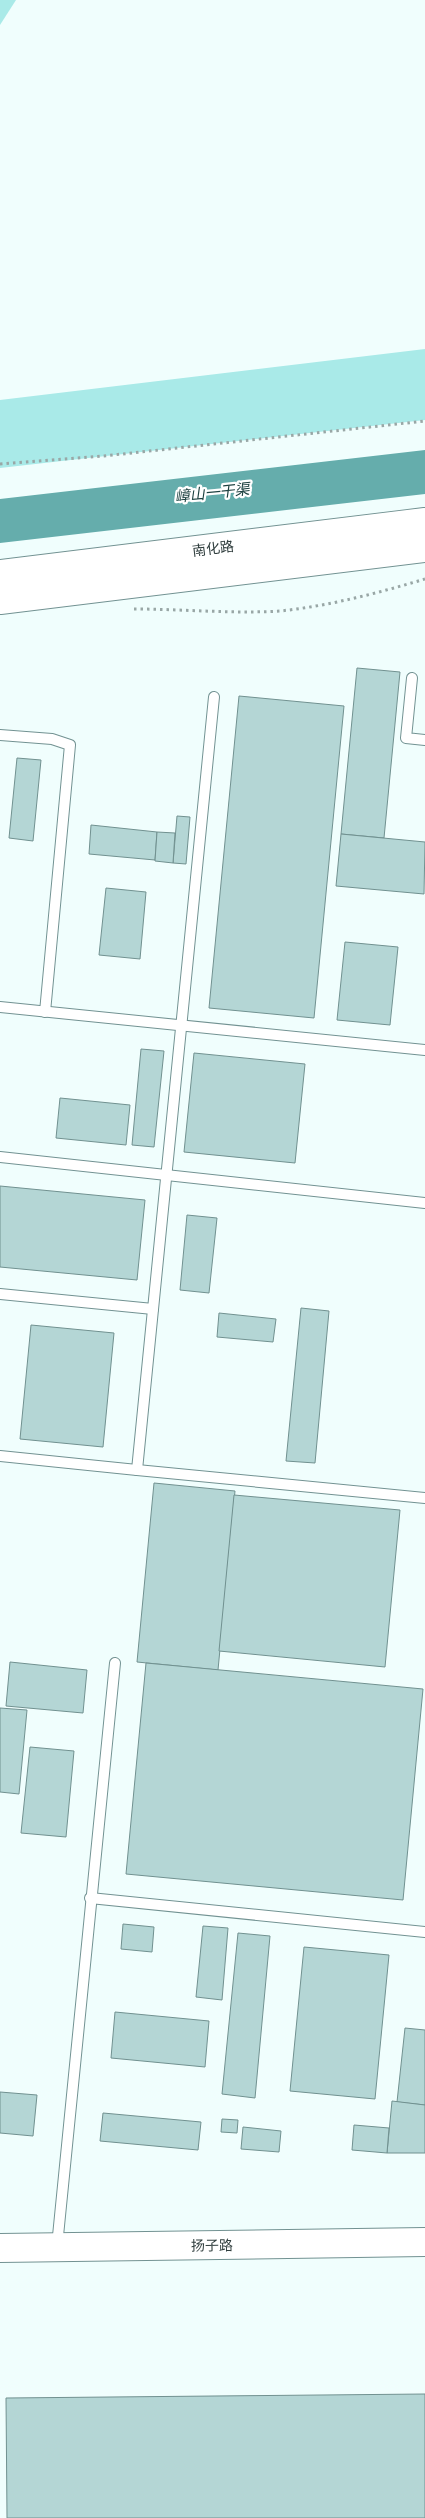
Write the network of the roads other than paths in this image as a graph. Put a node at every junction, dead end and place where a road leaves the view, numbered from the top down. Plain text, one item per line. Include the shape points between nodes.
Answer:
1 (425, 522) edge
2 (425, 548) edge
3 (0, 574) edge
4 (0, 600) edge
5 (412, 678) dead end
6 (214, 697) dead end
7 (0, 735) edge
8 (425, 740) edge
9 (0, 1007) edge
10 (45, 1012) junction
11 (182, 1025) junction
12 (425, 1050) edge
13 (0, 1157) edge
14 (166, 1175) junction
15 (425, 1203) edge
16 (0, 1294) edge
17 (153, 1310) junction
18 (0, 1456) edge
19 (137, 1470) junction
20 (425, 1498) edge
21 (114, 1663) dead end
22 (90, 1898) junction
23 (425, 1932) edge
24 (425, 2242) edge
25 (57, 2247) junction
26 (0, 2248) edge

1 - 3 main road, 南化路
2 - 4 main road, 南化路
5 - 8 lane via 406,738
6 - 11 lane
7 - 10 lane via 52,739 70,745
9 - 10 lane
10 - 11 lane
11 - 12 lane
11 - 14 lane
13 - 14 lane
14 - 15 lane
14 - 17 lane
16 - 17 lane
17 - 19 lane
18 - 19 lane
19 - 20 lane
21 - 22 lane
22 - 23 lane
22 - 25 lane
24 - 25 main road, 扬子路
25 - 26 main road, 扬子路

